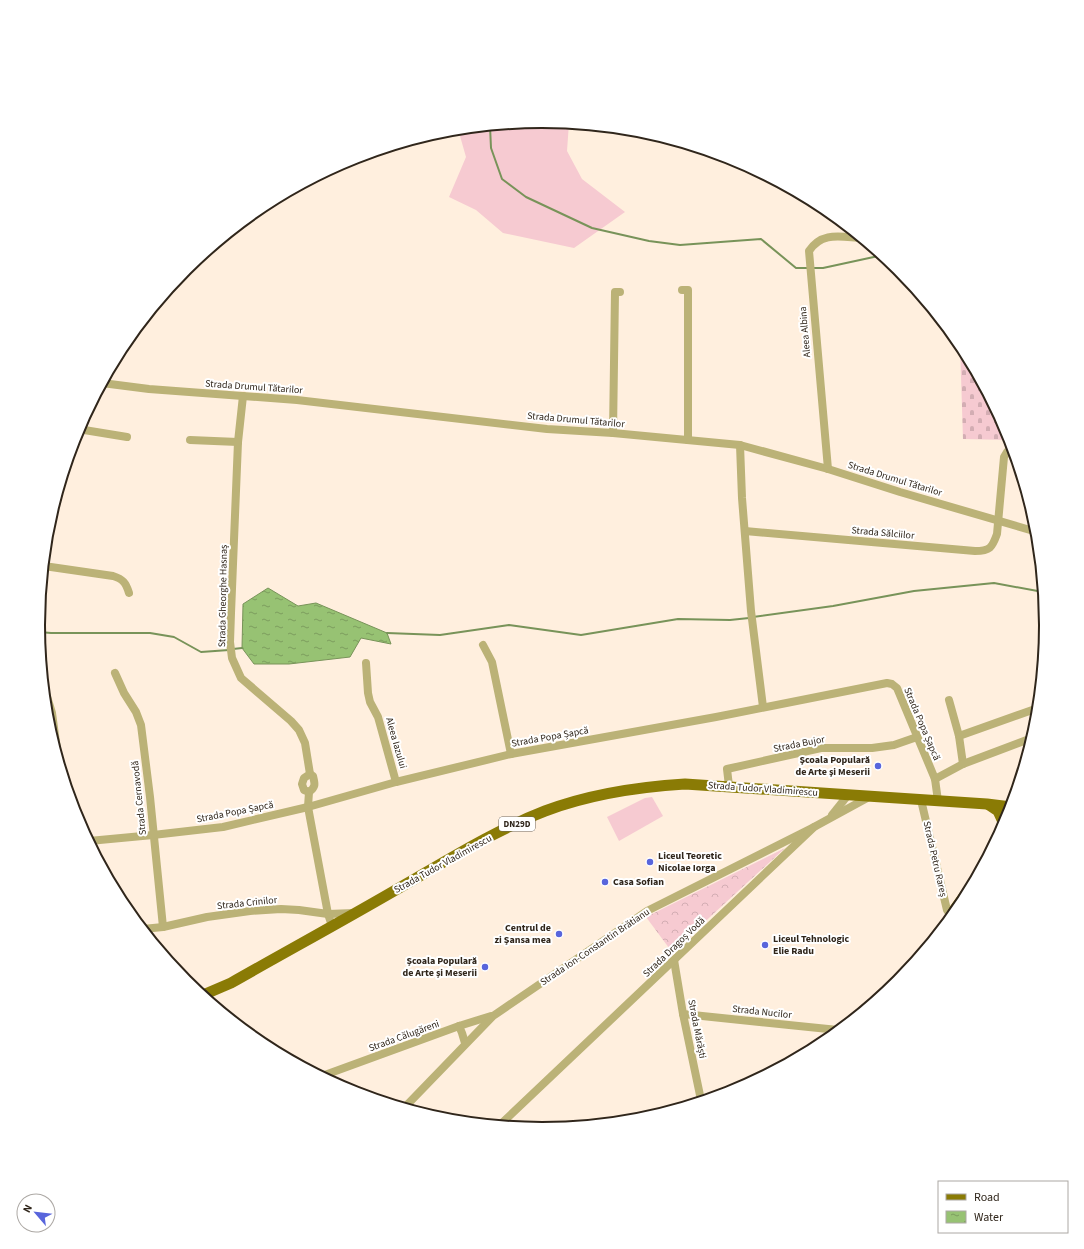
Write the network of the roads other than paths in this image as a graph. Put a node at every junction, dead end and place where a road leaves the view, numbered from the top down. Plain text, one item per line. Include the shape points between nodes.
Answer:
1 (854, 238) edge
2 (682, 290) dead end
3 (620, 292) dead end
4 (108, 384) edge
5 (243, 396) junction
6 (85, 429) edge
7 (613, 433) junction
8 (126, 437) dead end
9 (190, 440) dead end
10 (688, 440) junction
11 (238, 442) junction
12 (740, 445) junction
13 (1008, 452) edge
14 (828, 469) junction
15 (998, 520) junction
16 (1029, 530) edge
17 (745, 531) junction
18 (48, 567) edge
19 (129, 593) dead end
20 (483, 645) dead end
21 (366, 663) dead end
22 (115, 673) dead end
23 (949, 700) dead end
24 (763, 707) junction
25 (1031, 710) edge
26 (959, 736) junction
27 (917, 737) junction
28 (1025, 741) edge
29 (511, 754) junction
30 (963, 764) junction
31 (935, 779) junction
32 (396, 782) junction
33 (729, 786) junction
34 (848, 795) junction
35 (869, 797) junction
36 (921, 800) junction
37 (938, 801) junction
38 (987, 804) junction
39 (1004, 806) edge
40 (308, 807) junction
41 (1000, 816) edge
42 (830, 817) junction
43 (814, 827) junction
44 (153, 835) junction
45 (94, 840) edge
46 (948, 911) edge
47 (354, 913) junction
48 (328, 914) junction
49 (332, 926) junction
50 (163, 927) junction
51 (149, 928) edge
52 (674, 960) junction
53 (208, 993) edge
54 (683, 1014) junction
55 (492, 1016) junction
56 (458, 1026) junction
57 (830, 1029) edge
58 (465, 1043) junction
59 (329, 1073) edge
60 (700, 1096) edge
61 (408, 1103) edge
62 (506, 1120) edge

1 - 14 street, Aleea Albina via 820,239 809,251
2 - 10 street via 688,290
3 - 7 street via 615,292
4 - 5 street, Strada Drumul Tătarilor
5 - 7 street, Strada Drumul Tătarilor via 304,400 547,429
5 - 11 street, Strada Gheorghe Hasnaș
6 - 8 street
7 - 10 street, Strada Drumul Tătarilor
9 - 11 street
10 - 12 street, Strada Drumul Tătarilor
11 - 40 street, Strada Gheorghe Hasnaș via 230,642 232,658 241,678 299,730 305,742 310,774 304,778 302,784 304,790 309,792
12 - 14 street, Strada Drumul Tătarilor
12 - 17 street
13 - 15 street via 1004,457
14 - 15 street, Strada Drumul Tătarilor
15 - 16 street, Strada Drumul Tătarilor
15 - 17 street, Strada Sălciilor via 993,545 989,549 975,552
17 - 24 street via 751,610
18 - 19 street via 113,576 127,585
20 - 29 street via 492,662
21 - 32 street, Aleea Iazului via 370,702 378,717
22 - 44 street, Strada Cernavodă via 141,725
23 - 26 street
24 - 27 street, Strada Popa Șapcă via 887,683 897,688
24 - 29 street, Strada Popa Șapcă
25 - 26 street
26 - 30 street
27 - 31 street, Strada Popa Șapcă
27 - 33 street, Strada Bujor via 894,745 872,748 821,748 727,769
28 - 30 street
29 - 32 street, Strada Popa Șapcă
30 - 31 street
31 - 37 street, Strada Popa Șapcă
32 - 40 street, Strada Popa Șapcă
33 - 34 main road, Strada Tudor Vladimirescu / DN29D
33 - 47 main road, Strada Tudor Vladimirescu / DN29D via 648,786 613,791 545,811 472,846
34 - 35 main road, Strada Tudor Vladimirescu / DN29D
34 - 42 street
35 - 36 main road, DN29D
35 - 42 street, Strada Dragoș Vodă
36 - 37 main road, DN29D
36 - 46 street, Strada Petru Rareș
37 - 38 main road, DN29D
38 - 39 main road, DN29D
38 - 41 main road via 998,811
40 - 44 street, Strada Popa Șapcă via 222,827
40 - 48 street, Strada Gheorghe Hasnaș
42 - 43 street, Strada Dragoș Vodă
43 - 52 street, Strada Dragoș Vodă
43 - 55 street, Strada Ion-Constantin Brătianu via 647,911
44 - 45 street, Strada Popa Șapcă
44 - 50 street, Strada Cernavodă
47 - 48 street, Strada Crinilor
47 - 49 main road, Strada Tudor Vladimirescu / DN29D
48 - 49 street, Strada Gheorghe Hasnaș
48 - 50 street, Strada Crinilor via 299,910 250,910
49 - 53 main road, Strada Tudor Vladimirescu / DN29D via 231,983
50 - 51 street, Strada Crinilor
52 - 54 street, Strada Mărăști
52 - 62 street, Strada Dragoș Vodă
54 - 57 street, Strada Nucilor
54 - 60 street, Strada Mărăști
55 - 56 street, Strada Călugăreni
55 - 58 street, Strada Ion-Constantin Brătianu
56 - 58 street
56 - 59 street, Strada Călugăreni
58 - 61 street, Strada Ion-Constantin Brătianu

